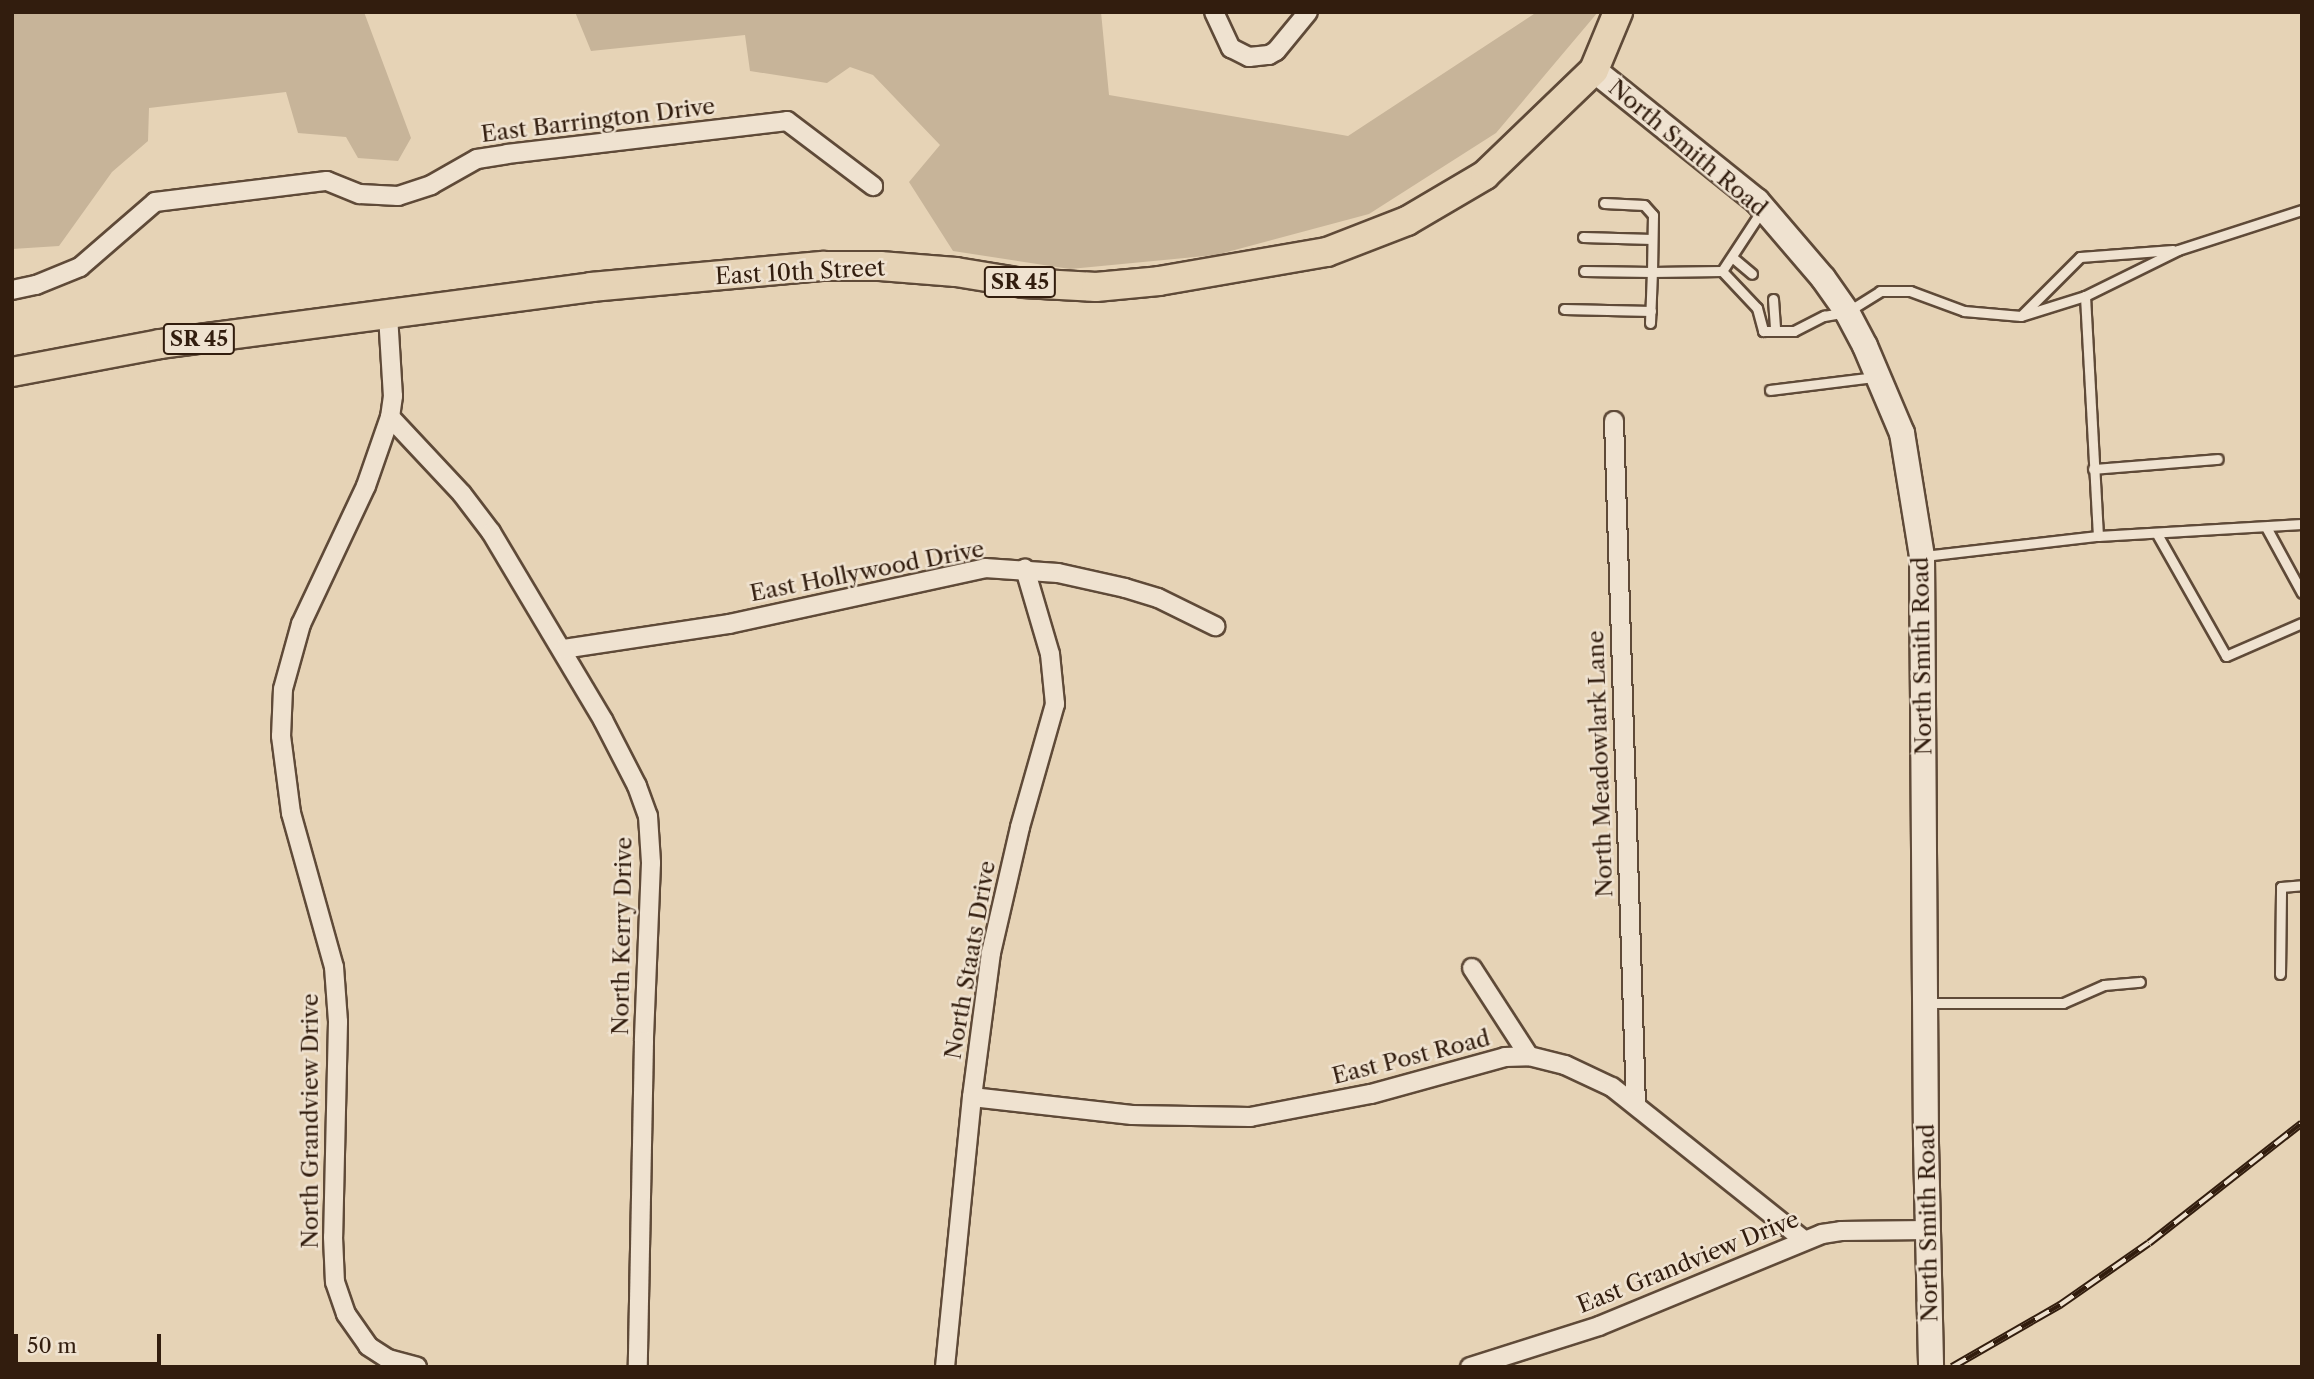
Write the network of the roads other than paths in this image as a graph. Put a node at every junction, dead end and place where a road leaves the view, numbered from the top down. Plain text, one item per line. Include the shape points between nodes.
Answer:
1 (1214, 12) edge
2 (1308, 12) edge
3 (1618, 12) edge
4 (1594, 70) junction
5 (873, 186) dead end
6 (1604, 203) dead end
7 (1763, 209) junction
8 (2302, 210) edge
9 (1583, 237) dead end
10 (1652, 239) junction
11 (2178, 250) junction
12 (1732, 257) junction
13 (1584, 271) dead end
14 (1722, 271) junction
15 (1652, 272) junction
16 (1752, 274) dead end
17 (12, 289) edge
18 (2085, 296) junction
19 (1773, 299) dead end
20 (1564, 309) dead end
21 (1651, 311) junction
22 (1847, 312) junction
23 (387, 314) junction
24 (2021, 316) junction
25 (1650, 323) dead end
26 (1775, 331) junction
27 (12, 372) edge
28 (1880, 376) junction
29 (1770, 390) dead end
30 (390, 417) junction
31 (1614, 421) dead end
32 (2218, 458) dead end
33 (2093, 469) junction
34 (2302, 524) edge
35 (2266, 527) junction
36 (2157, 534) junction
37 (2098, 537) junction
38 (1922, 556) junction
39 (1025, 569) junction
40 (2302, 593) edge
41 (2302, 623) edge
42 (1215, 626) dead end
43 (563, 649) junction
44 (2302, 885) edge
45 (1472, 968) dead end
46 (2280, 974) dead end
47 (2140, 982) dead end
48 (1925, 1003) junction
49 (1529, 1056) junction
50 (972, 1097) junction
51 (1636, 1105) junction
52 (1928, 1230) junction
53 (1804, 1240) junction
54 (417, 1367) edge
55 (638, 1367) edge
56 (945, 1367) edge
57 (1470, 1367) edge
58 (1931, 1367) edge

1 - 2 street via 1231,48 1249,57 1276,51
3 - 4 main road, East 10th Street / SR 45
4 - 7 main road, North Smith Road
4 - 23 main road, East 10th Street / SR 45 via 1485,175 1407,221 1327,252 1159,281 1096,287 880,266 824,266 591,287
5 - 17 street, East Barrington Drive via 787,121 506,154 477,159 431,186 398,196 360,194 327,181 155,202 80,267 36,285
6 - 10 lane via 1644,205 1653,215
7 - 12 lane
7 - 22 main road, North Smith Road
8 - 11 lane
9 - 10 lane
10 - 15 lane
11 - 18 lane
11 - 24 lane via 2080,257
12 - 14 lane
12 - 16 lane
13 - 15 lane
14 - 15 lane
14 - 26 lane via 1757,308 1763,331
15 - 21 lane
18 - 24 lane
18 - 33 lane
19 - 26 lane
20 - 21 lane
21 - 25 lane
22 - 24 lane via 1880,291 1910,291 1964,311
22 - 26 lane via 1824,316 1794,331
22 - 28 main road, North Smith Road
23 - 27 main road, East 10th Street / SR 45 via 160,345
23 - 30 street, North Grandview Drive
28 - 29 lane
28 - 38 main road, North Smith Road via 1902,433
30 - 43 street, North Kerry Drive via 470,503
30 - 54 street, North Grandview Drive via 366,486 301,624 287,671 281,715 291,813 334,967 338,1023 333,1261 337,1292 351,1324 376,1354
31 - 51 street, North Meadowlark Lane
32 - 33 lane
33 - 37 lane
34 - 35 lane
35 - 36 lane
35 - 40 lane
36 - 37 lane
36 - 41 lane via 2226,656
37 - 38 lane
38 - 48 main road, North Smith Road
39 - 42 street, East Hollywood Drive via 1125,588 1158,598
39 - 43 street, East Hollywood Drive via 985,568 729,624
39 - 50 street, North Staats Drive via 1050,654 1055,704 991,953
43 - 55 street, North Kerry Drive via 637,786 651,835
44 - 46 lane via 2281,887
45 - 49 street
47 - 48 lane via 2104,985 2063,1003
48 - 52 main road, North Smith Road
49 - 50 street, East Post Road via 1505,1057 1371,1094 1250,1117 1132,1115
49 - 51 street, East Post Road via 1589,1075
50 - 56 street, North Staats Drive
51 - 53 street, East Post Road
52 - 53 street, East Grandview Drive via 1841,1231
52 - 58 main road, North Smith Road
53 - 57 street, East Grandview Drive via 1599,1326

